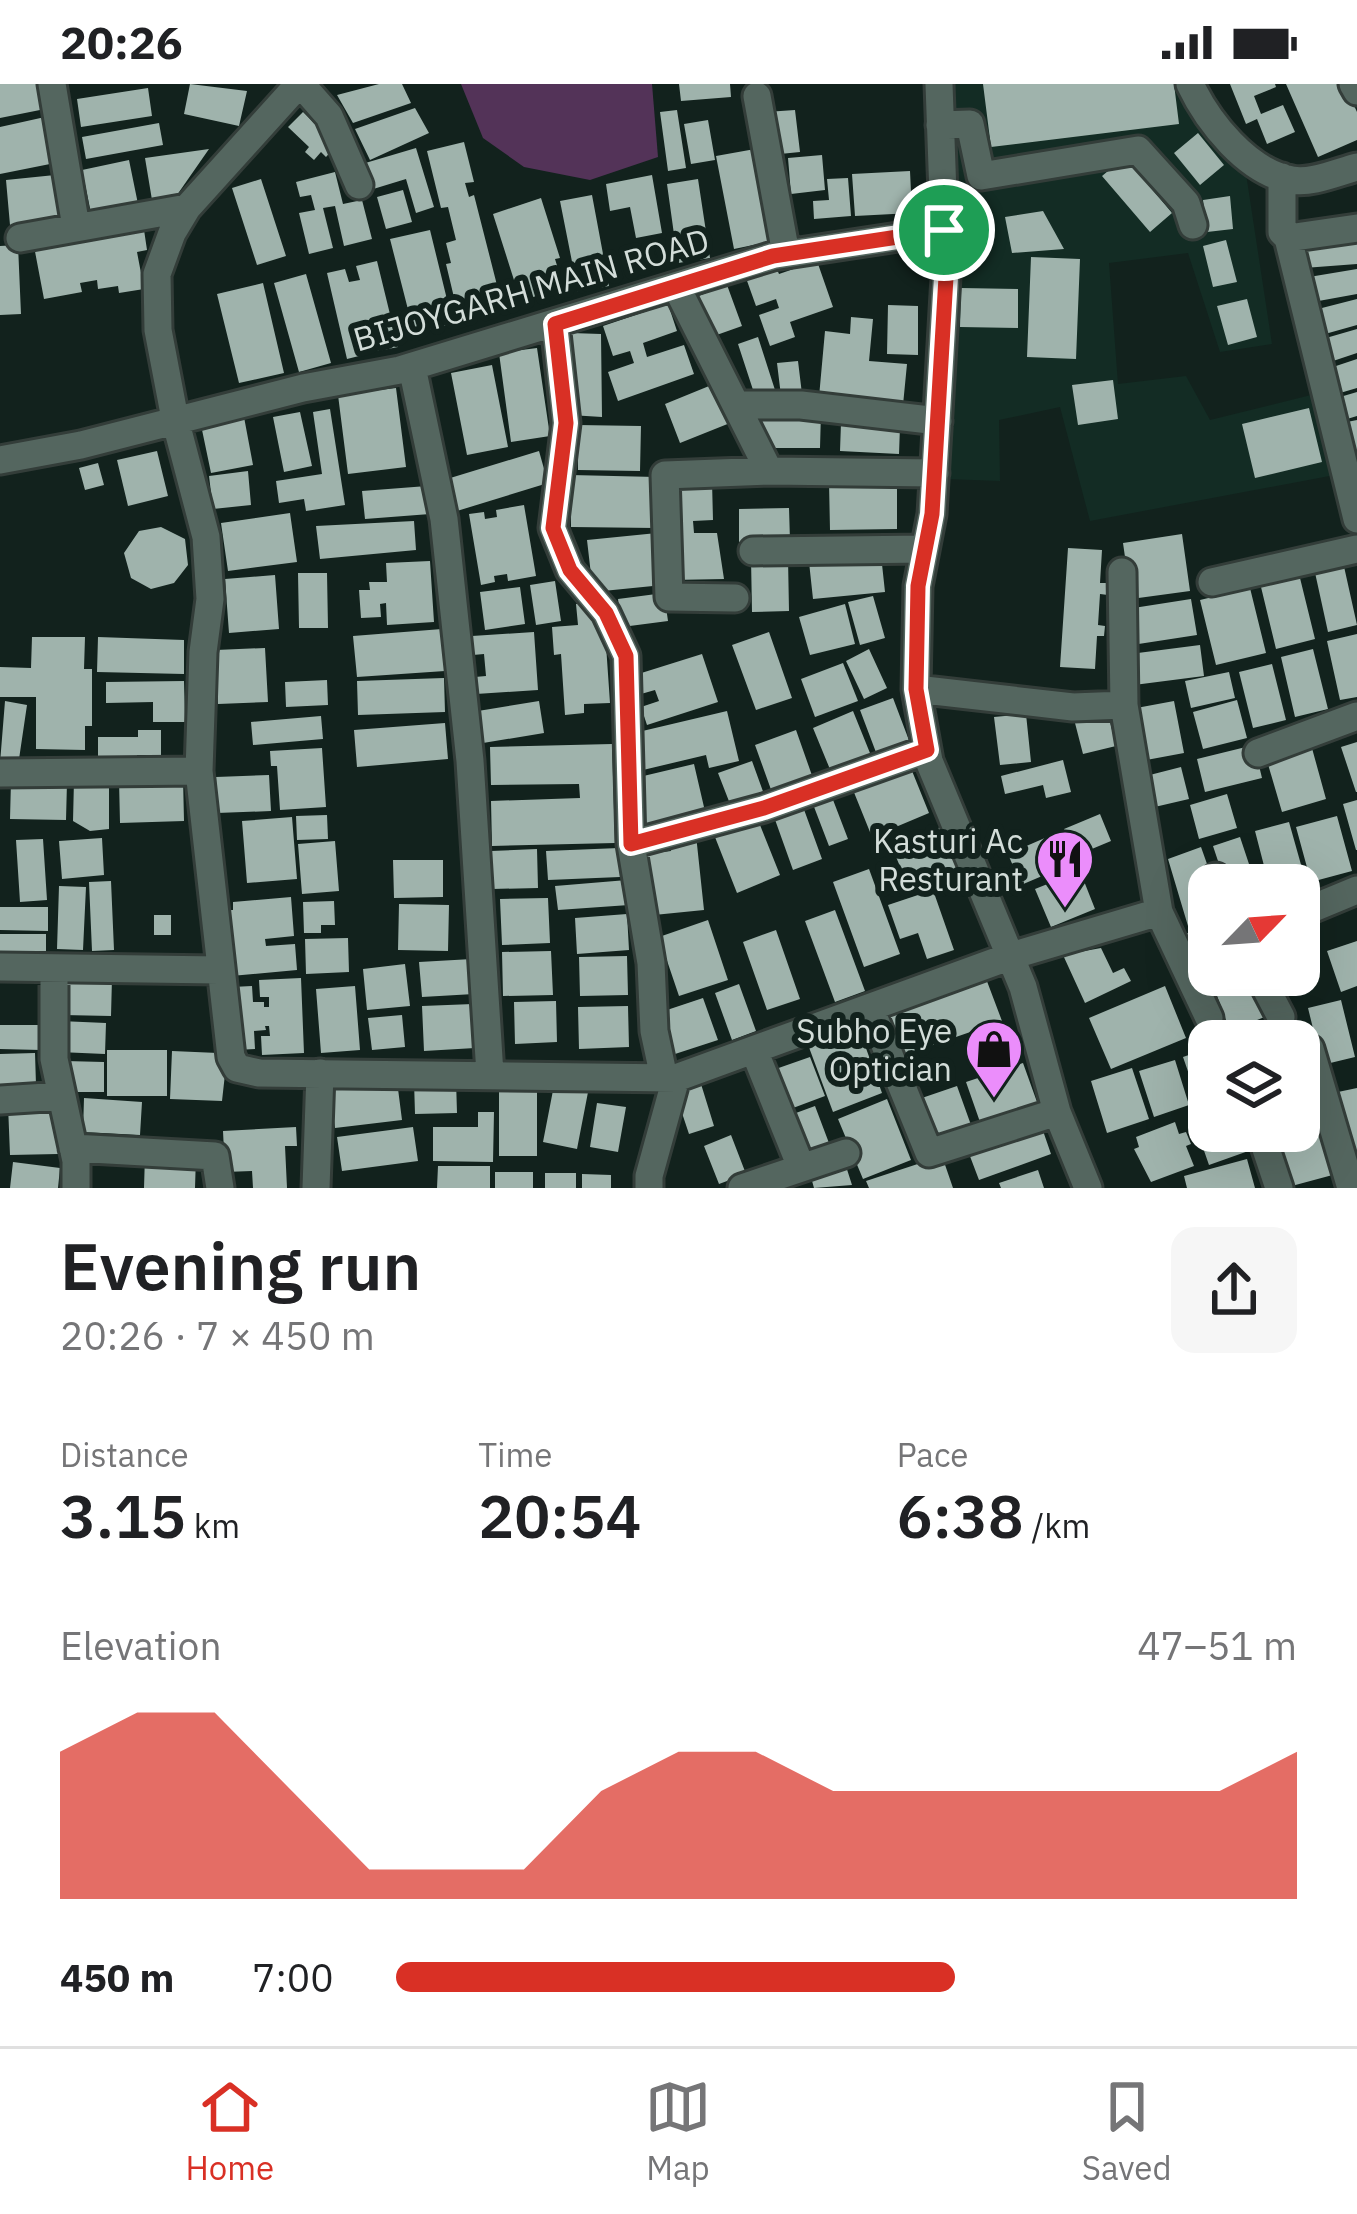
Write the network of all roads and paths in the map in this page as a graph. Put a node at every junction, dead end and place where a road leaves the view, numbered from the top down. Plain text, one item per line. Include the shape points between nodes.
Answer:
1 (52, 84) edge
2 (300, 84) edge
3 (939, 84) edge
4 (1190, 84) edge
5 (757, 96) dead end
6 (940, 125) junction
7 (1357, 167) edge
8 (1282, 177) junction
9 (359, 185) dead end
10 (188, 208) junction
11 (1193, 225) dead end
12 (76, 226) junction
13 (1357, 227) edge
14 (944, 230) junction
15 (20, 238) dead end
16 (1288, 238) junction
17 (786, 254) junction
18 (676, 286) junction
19 (555, 324) junction
20 (412, 367) junction
21 (736, 405) junction
22 (175, 419) junction
23 (938, 421) junction
24 (0, 460) edge
25 (769, 471) junction
26 (935, 473) junction
27 (1357, 519) edge
28 (925, 549) junction
29 (1357, 549) edge
30 (753, 551) dead end
31 (1121, 572) dead end
32 (1212, 582) dead end
33 (735, 598) dead end
34 (916, 689) junction
35 (1124, 705) junction
36 (1357, 716) edge
37 (927, 750) junction
38 (1258, 753) dead end
39 (199, 771) junction
40 (0, 773) edge
41 (631, 844) junction
42 (1357, 890) edge
43 (1320, 905) edge
44 (1159, 912) junction
45 (1011, 956) junction
46 (0, 967) edge
47 (54, 968) junction
48 (219, 970) junction
49 (1270, 996) edge
50 (870, 1007) junction
51 (1281, 1016) dead end
52 (1209, 1018) dead end
53 (754, 1050) junction
54 (320, 1073) junction
55 (490, 1073) junction
56 (670, 1078) junction
57 (1320, 1083) edge
58 (62, 1096) junction
59 (0, 1100) edge
60 (1057, 1112) junction
61 (74, 1148) junction
62 (1267, 1152) edge
63 (846, 1153) dead end
64 (801, 1167) junction
65 (76, 1188) edge
66 (220, 1188) edge
67 (316, 1188) edge
68 (649, 1188) edge
69 (742, 1188) edge
70 (1088, 1188) edge
71 (1279, 1188) edge
72 (1351, 1188) edge

1 - 12 street
2 - 9 street via 329,116
2 - 10 street
3 - 6 street
4 - 8 street via 1234,146
5 - 17 street
6 - 11 street via 970,124 981,176 1138,150 1186,203
6 - 14 street
7 - 8 street via 1295,182
8 - 16 street
10 - 12 street
10 - 22 street via 157,274
12 - 15 street
13 - 16 street
14 - 17 street, BIJOYGARH MAIN ROAD
14 - 23 street
16 - 27 street
17 - 18 street, BIJOYGARH MAIN ROAD
18 - 19 street, BIJOYGARH MAIN ROAD
18 - 21 street
19 - 20 street, BIJOYGARH MAIN ROAD
19 - 41 street via 566,423 553,528 570,570 606,613 626,656
20 - 22 street, BIJOYGARH MAIN ROAD
20 - 55 street via 444,519
21 - 23 street
21 - 25 street
22 - 24 street, BIJOYGARH MAIN ROAD
22 - 39 street via 206,537
23 - 26 street
25 - 26 street
25 - 33 street via 665,476 669,597
26 - 28 street
28 - 30 street
28 - 34 street
29 - 32 street
31 - 35 street
34 - 35 street
34 - 37 street
35 - 44 street
36 - 38 street
37 - 41 street
37 - 45 street
39 - 40 street
39 - 48 street
41 - 56 street via 654,1031
42 - 43 street
44 - 45 street
44 - 52 street
45 - 50 street
45 - 60 street
46 - 47 street
47 - 48 street
47 - 58 street
48 - 54 street via 237,1068
49 - 51 street
50 - 53 street
50 - 60 street via 928,1153
53 - 56 street
53 - 64 street
54 - 55 street
54 - 67 street
55 - 56 street
56 - 68 street
57 - 72 street
58 - 59 street
58 - 61 street
60 - 70 street
61 - 65 street
61 - 66 street via 215,1156
62 - 71 street
63 - 64 street
64 - 69 street

